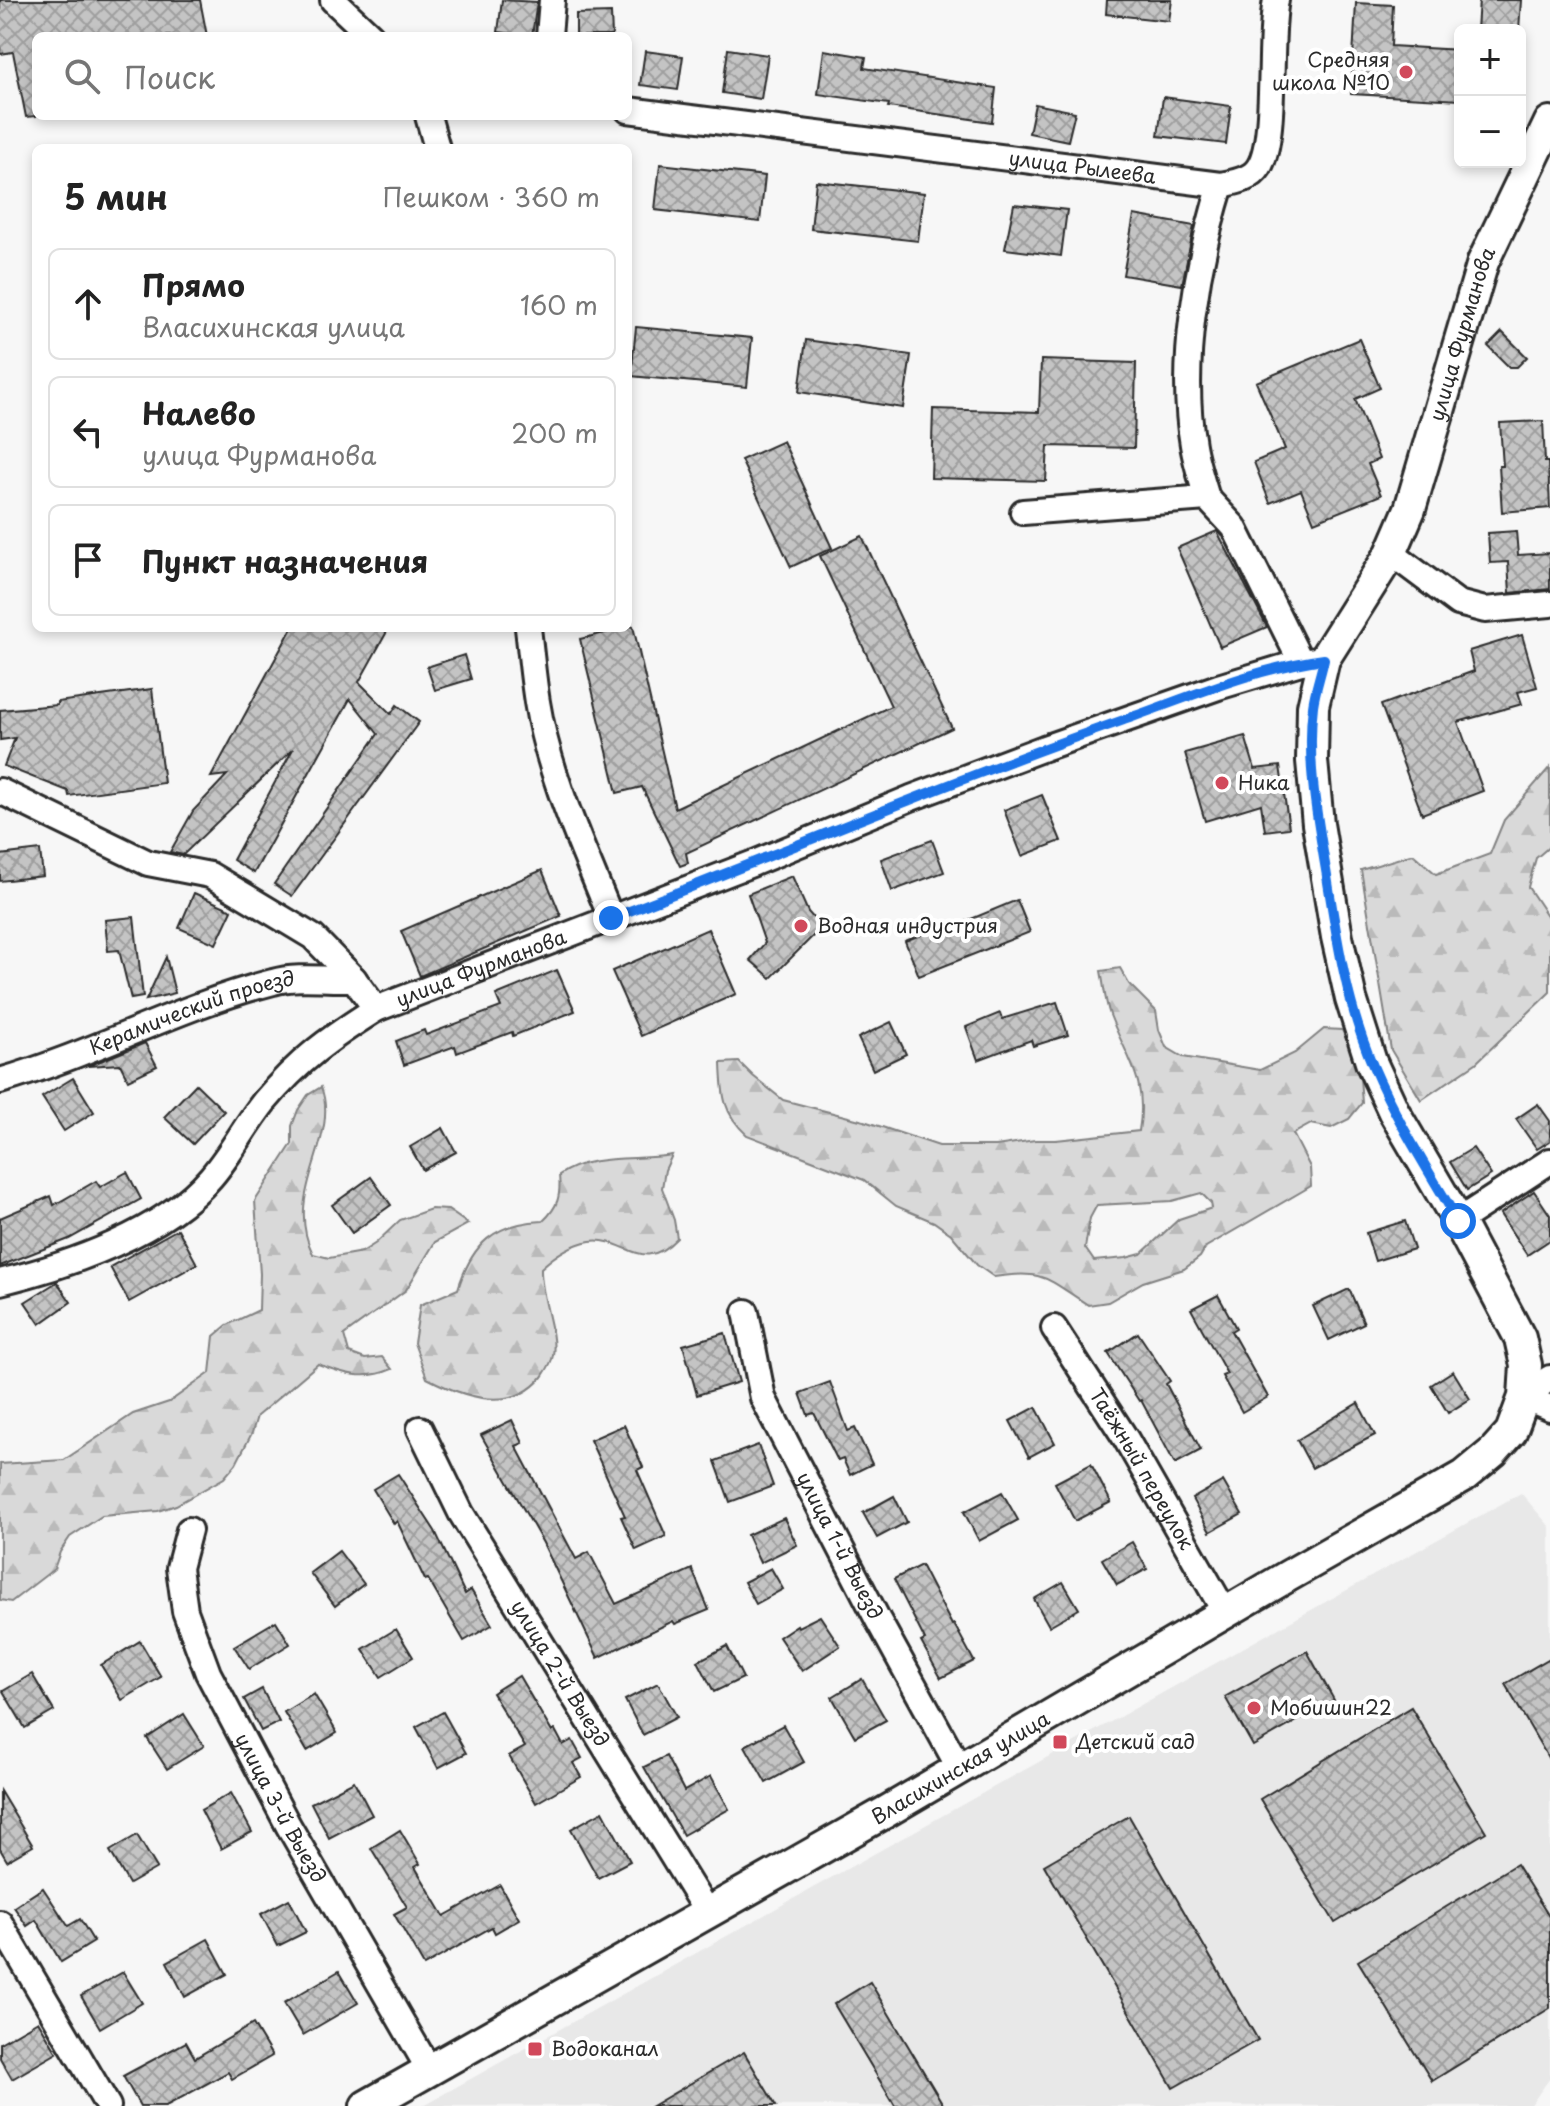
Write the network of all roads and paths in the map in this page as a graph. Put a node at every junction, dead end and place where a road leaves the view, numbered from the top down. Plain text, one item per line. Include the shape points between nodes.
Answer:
1 (333, 0) edge
2 (552, 0) edge
3 (1276, 0) edge
4 (367, 32) edge
5 (549, 32) edge
6 (632, 111) edge
7 (429, 120) edge
8 (1550, 122) edge
9 (436, 144) edge
10 (1221, 185) junction
11 (1207, 498) junction
12 (1023, 512) dead end
13 (1391, 553) junction
14 (1550, 604) edge
15 (528, 632) edge
16 (1313, 660) junction
17 (0, 791) edge
18 (611, 918) junction
19 (354, 979) junction
20 (376, 1009) junction
21 (0, 1081) edge
22 (1550, 1161) edge
23 (1458, 1221) junction
24 (0, 1282) edge
25 (746, 1312) dead end
26 (1054, 1328) dead end
27 (1550, 1378) edge
28 (1537, 1402) edge
29 (420, 1429) dead end
30 (189, 1530) dead end
31 (1226, 1614) junction
32 (960, 1769) junction
33 (708, 1914) junction
34 (0, 1923) edge
35 (430, 2071) junction
36 (108, 2106) edge
37 (366, 2106) edge

1 - 4 street
2 - 5 street
3 - 10 street via 1267,141 1259,167 1246,179
6 - 10 street, улица Рылеева
7 - 9 street
8 - 13 street, улица Фурманова via 1483,262 1410,509
10 - 11 street via 1205,234 1190,336 1193,444
11 - 12 street
11 - 16 street via 1234,527
13 - 14 street via 1458,603 1485,610
13 - 16 street, улица Фурманова
15 - 18 street via 537,704 552,765
16 - 18 street, улица Фурманова via 1044,748
16 - 23 street, Власихинская улица via 1312,761 1318,824 1351,999 1394,1112
17 - 19 street via 148,863 210,875 313,937
18 - 20 street, улица Фурманова
19 - 20 street
19 - 21 street, Керамический проезд via 276,981
20 - 24 street, улица Фурманова via 322,1043 296,1067 263,1103 211,1178 185,1201 105,1248
22 - 23 street
23 - 28 street, Власихинская улица via 1520,1338
25 - 32 street, улица 1-й Выезд via 763,1398
26 - 31 street, Таёжный переулок via 1126,1439
27 - 28 street
28 - 31 street, Власихинская улица via 1464,1476
29 - 33 street, улица 2-й Выезд via 461,1513
30 - 35 street, улица 3-й Выезд via 179,1568 185,1611 208,1673 288,1825
31 - 32 street, Власихинская улица
32 - 33 street, Власихинская улица
33 - 35 street, Власихинская улица
34 - 36 street
35 - 37 street, Власихинская улица

